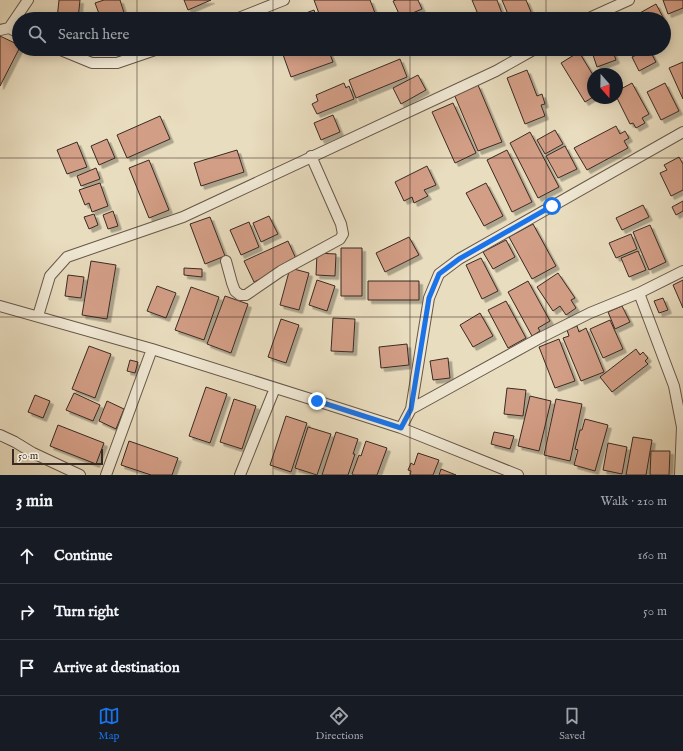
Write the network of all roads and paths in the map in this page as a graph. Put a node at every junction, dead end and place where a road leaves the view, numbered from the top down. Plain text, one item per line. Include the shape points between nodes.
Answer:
1 (28, 0) edge
2 (284, 0) edge
3 (629, 0) edge
4 (18, 12) edge
5 (254, 12) edge
6 (602, 12) edge
7 (12, 19) edge
8 (4, 29) edge
9 (75, 56) edge
10 (137, 56) edge
11 (523, 56) edge
12 (683, 132) edge
13 (311, 156) junction
14 (226, 262) dead end
15 (683, 271) edge
16 (639, 293) junction
17 (0, 306) edge
18 (38, 316) junction
19 (152, 349) junction
20 (275, 388) junction
21 (411, 409) junction
22 (401, 428) junction
23 (0, 435) edge
24 (80, 475) edge
25 (106, 475) edge
26 (240, 475) edge
27 (518, 475) edge
28 (680, 475) edge

1 - 4 street
2 - 5 street
3 - 6 street
7 - 8 street
9 - 10 street via 92,63 116,63
11 - 13 street via 496,72
12 - 21 street via 459,259 439,274 429,298
13 - 14 street via 341,224 343,234 340,239 281,271 246,295 240,295 235,291
13 - 18 street via 183,217 67,257 50,276
15 - 16 street
16 - 21 street via 545,335
16 - 28 street via 674,386 682,427
17 - 18 street
18 - 19 street
19 - 20 street
19 - 25 street
20 - 22 street
20 - 26 street
21 - 22 street
22 - 27 street
23 - 24 street

